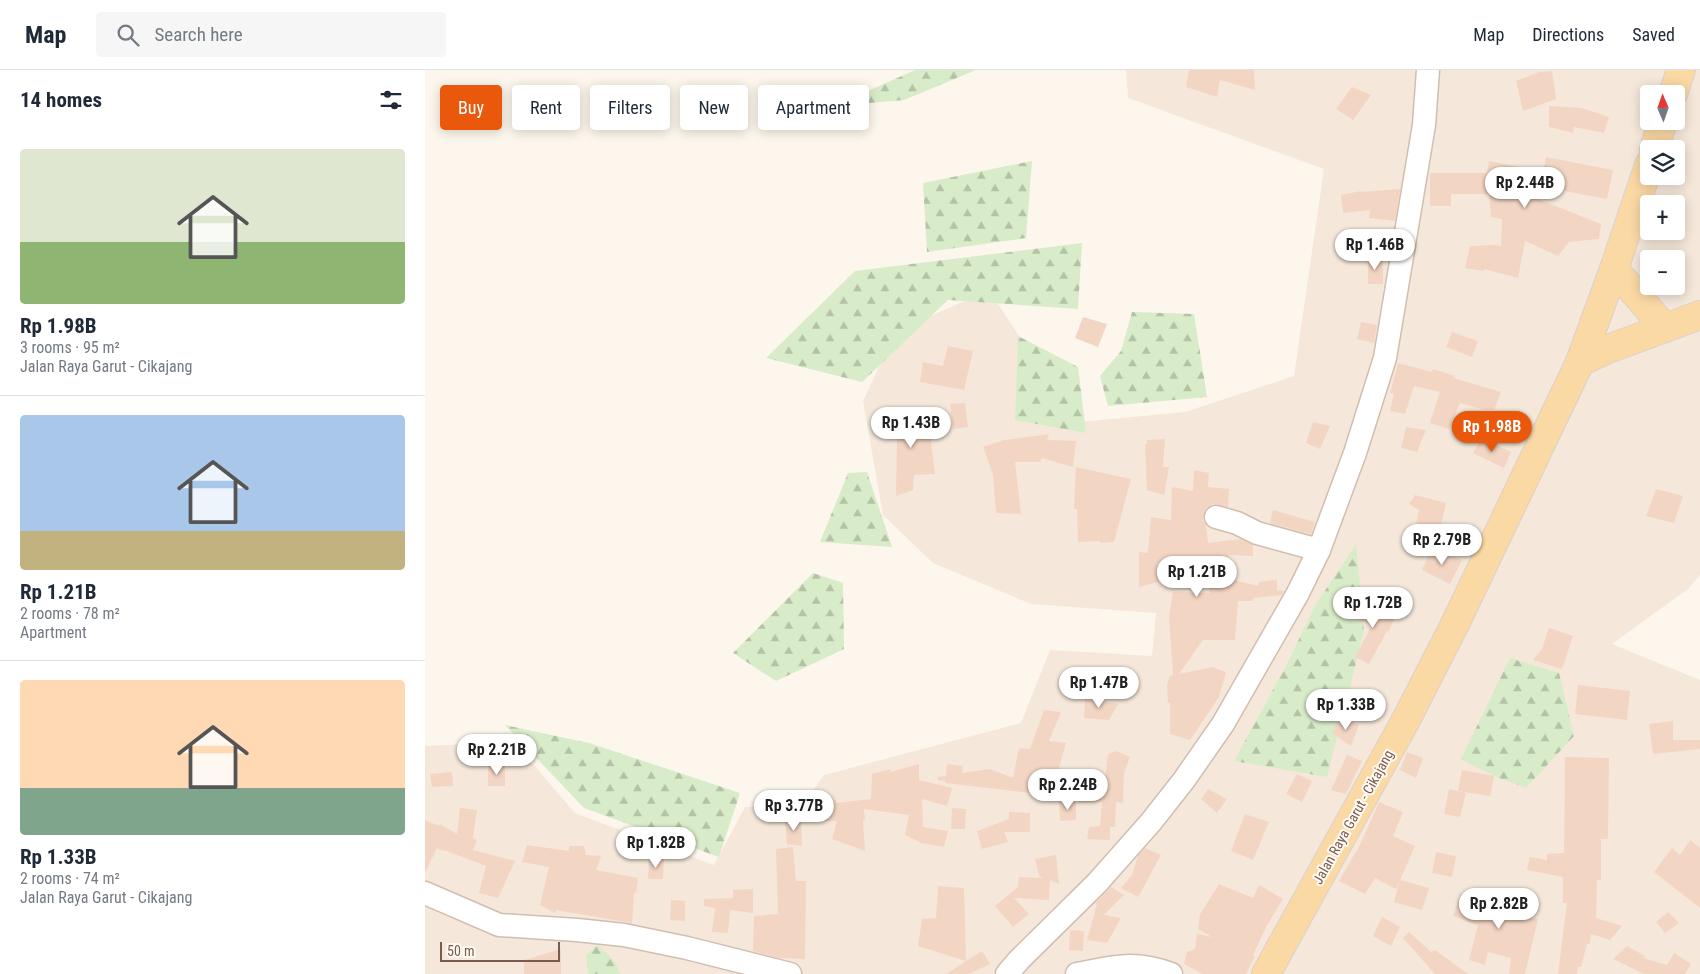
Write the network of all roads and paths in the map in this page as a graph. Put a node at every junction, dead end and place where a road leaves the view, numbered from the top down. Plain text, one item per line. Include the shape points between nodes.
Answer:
1 (1428, 70) edge
2 (1642, 185) edge
3 (1614, 269) junction
4 (1700, 315) edge
5 (1665, 328) junction
6 (1580, 362) junction
7 (1216, 517) dead end
8 (1319, 550) junction
9 (425, 893) edge
10 (790, 974) edge
11 (1007, 974) edge
12 (1077, 974) edge
13 (1171, 974) edge
14 (1266, 974) edge

1 - 8 street via 1424,124 1385,358 1355,453
2 - 3 main road, Jalan Raya Garut - Cikajang
3 - 5 main road
3 - 6 main road, Jalan Raya Garut - Cikajang
4 - 5 main road
5 - 6 main road
6 - 14 main road, Jalan Raya Garut - Cikajang via 1407,718
7 - 8 street via 1257,533
8 - 11 street via 1223,724 1184,780 1097,883
9 - 10 street via 499,926 624,936
12 - 13 street via 1126,965 1147,966

